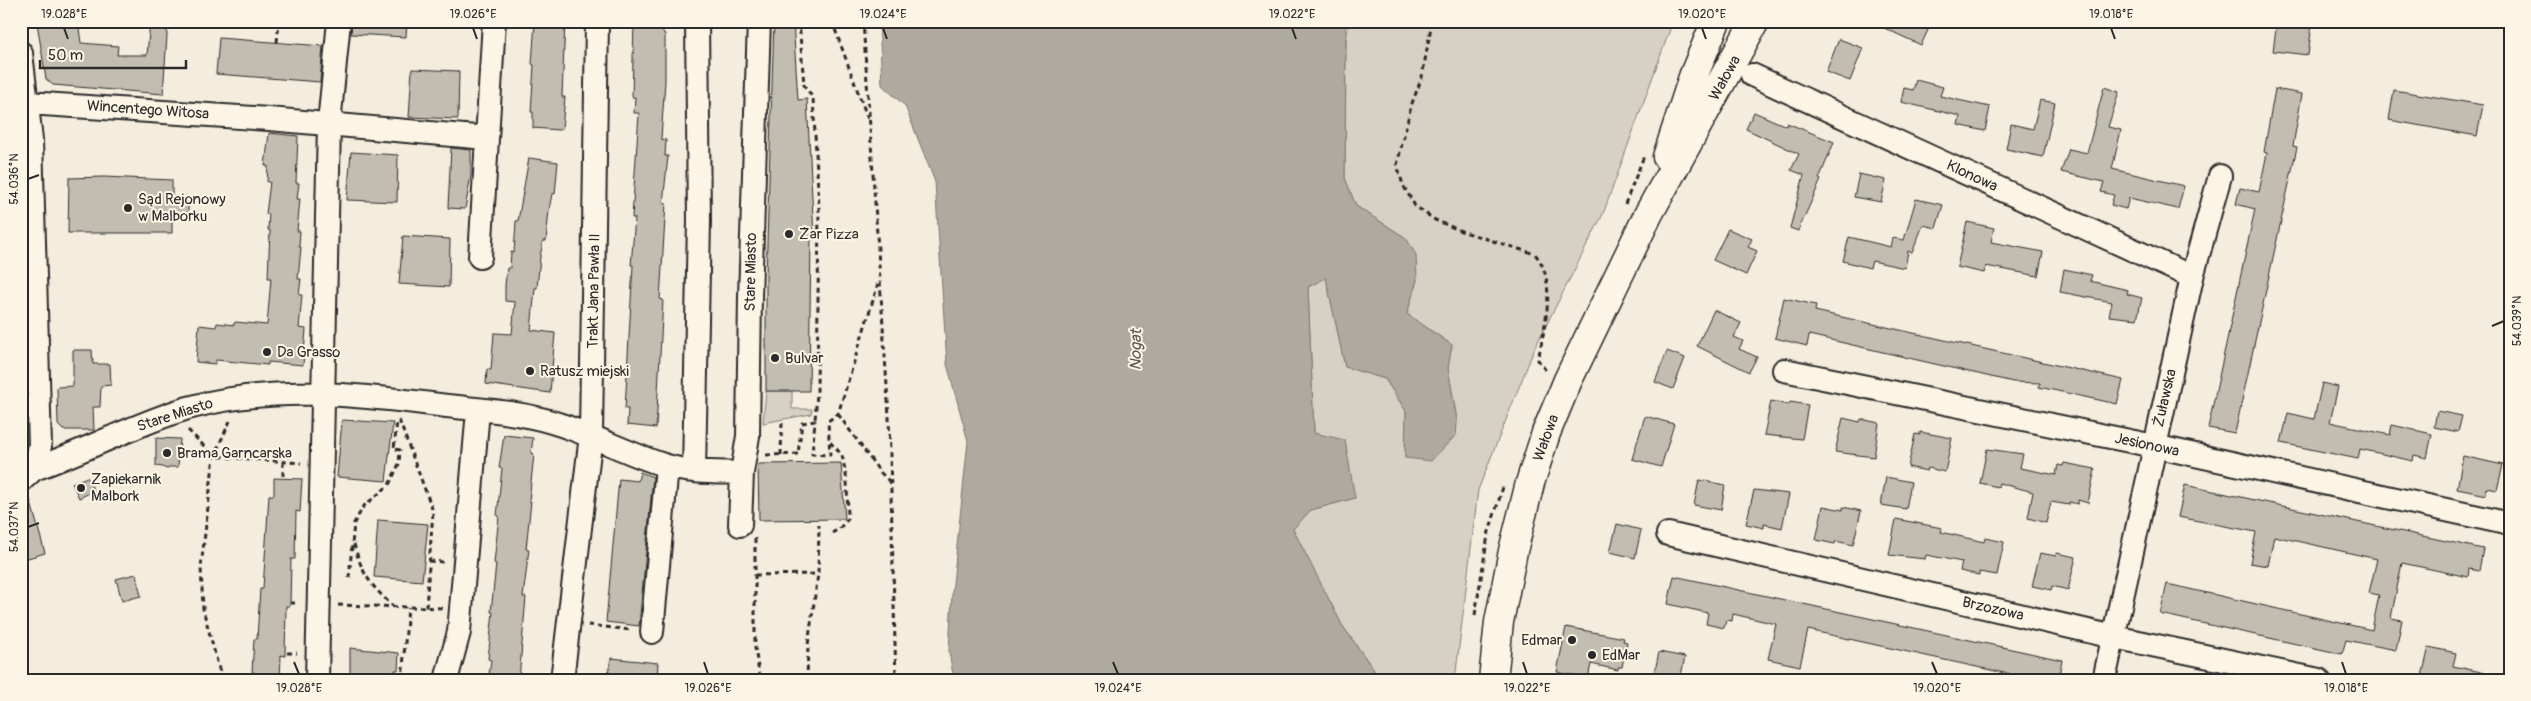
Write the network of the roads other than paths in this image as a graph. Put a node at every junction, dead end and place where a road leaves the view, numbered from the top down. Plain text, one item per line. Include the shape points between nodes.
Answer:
1 (339, 21) edge
2 (494, 21) edge
3 (597, 21) edge
4 (697, 21) edge
5 (759, 21) edge
6 (1716, 21) edge
7 (1755, 21) edge
8 (21, 53) edge
9 (1752, 75) dead end
10 (25, 97) edge
11 (329, 124) junction
12 (487, 138) junction
13 (2220, 176) dead end
14 (1648, 213) junction
15 (480, 258) dead end
16 (2192, 277) junction
17 (1784, 370) dead end
18 (323, 392) junction
19 (478, 410) junction
20 (591, 435) junction
21 (2154, 446) junction
22 (667, 466) junction
23 (694, 471) junction
24 (742, 473) junction
25 (28, 475) edge
26 (2510, 524) edge
27 (748, 530) road end
28 (1668, 534) dead end
29 (652, 632) road end
30 (2114, 637) junction
31 (317, 680) edge
32 (446, 680) edge
33 (562, 680) edge
34 (1493, 680) edge
35 (2104, 680) edge
36 (2319, 680) edge

1 - 11 street
2 - 12 street
3 - 20 street, Trakt Jana Pawła II
4 - 23 street via 699,221
5 - 24 street, Stare Miasto via 749,410
6 - 14 main road, Wałowa via 1693,77
7 - 14 main road, Wałowa
8 - 10 street
9 - 16 street, Klonowa
10 - 11 street, Wincentego Witosa
10 - 25 street via 40,446
11 - 12 street
11 - 18 street
12 - 15 street
13 - 16 street, Żuławska
14 - 34 main road, Wałowa via 1568,380 1530,483 1499,622
16 - 21 street, Żuławska
17 - 21 street, Jesionowa
18 - 19 street, Stare Miasto via 371,395
18 - 25 street, Stare Miasto via 221,400 162,417
18 - 31 street
19 - 20 street, Stare Miasto via 532,417
19 - 32 street via 458,632
20 - 22 street, Stare Miasto
20 - 33 street, Trakt Jana Pawła II
21 - 26 street, Jesionowa
21 - 30 street, Żuławska
22 - 23 street, Stare Miasto
22 - 29 street
23 - 24 street, Stare Miasto
24 - 27 street
28 - 30 street, Brzozowa
30 - 35 street, Żuławska
30 - 36 street, Brzozowa

